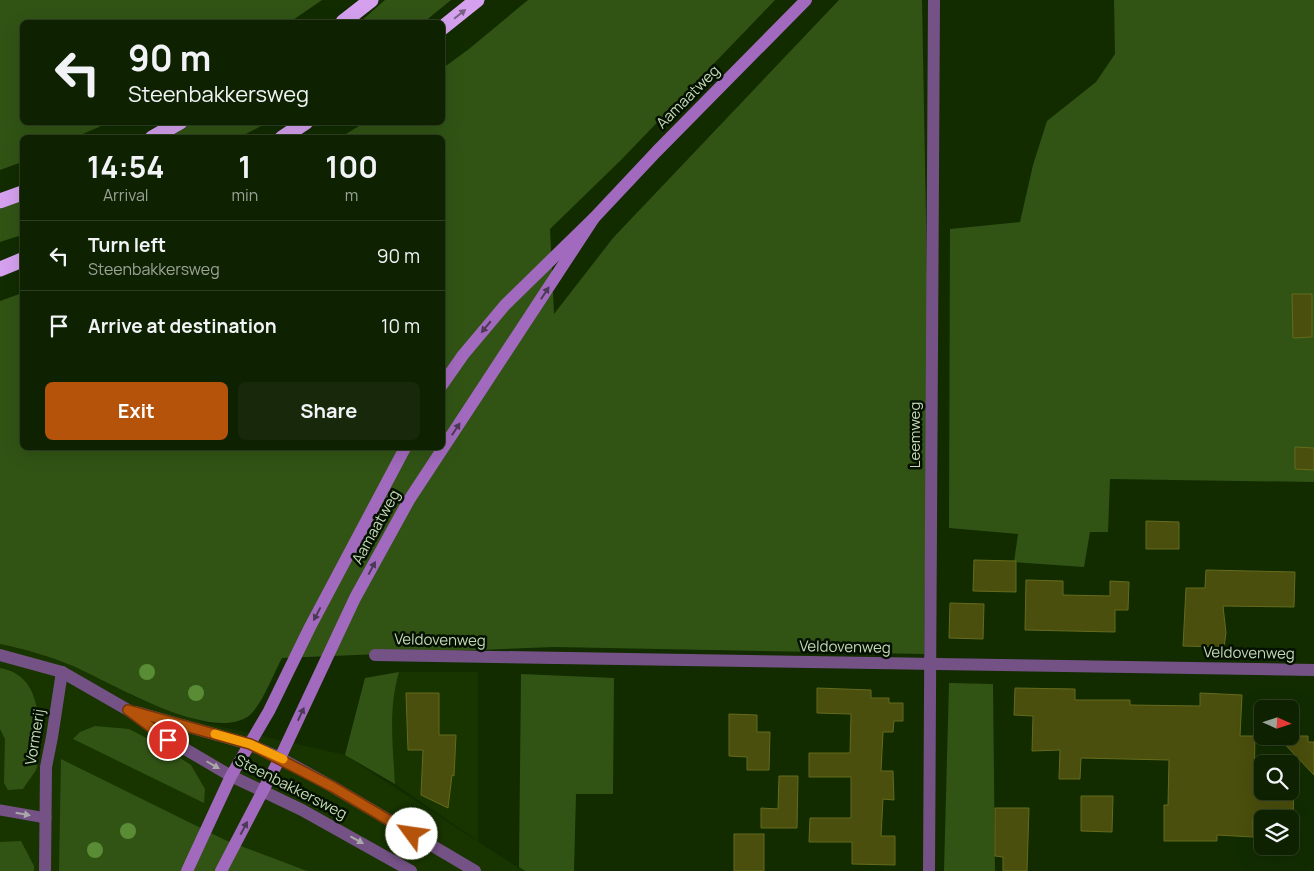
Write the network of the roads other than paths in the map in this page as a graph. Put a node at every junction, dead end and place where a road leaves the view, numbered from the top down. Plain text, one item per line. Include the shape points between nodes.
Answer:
1 (371, 0) edge
2 (477, 0) edge
3 (806, 0) edge
4 (934, 0) edge
5 (346, 20) edge
6 (445, 26) edge
7 (175, 125) edge
8 (302, 125) edge
9 (157, 135) edge
10 (286, 135) edge
11 (20, 195) edge
12 (0, 201) edge
13 (594, 218) junction
14 (20, 261) edge
15 (0, 269) edge
16 (445, 381) edge
17 (445, 445) edge
18 (405, 450) edge
19 (442, 450) edge
20 (0, 654) edge
21 (375, 655) dead end
22 (930, 665) junction
23 (1314, 670) edge
24 (62, 672) junction
25 (128, 710) junction
26 (250, 744) junction
27 (280, 758) junction
28 (231, 776) junction
29 (262, 792) junction
30 (0, 810) edge
31 (46, 818) junction
32 (469, 870) edge
33 (45, 871) edge
34 (186, 871) edge
35 (222, 871) edge
36 (411, 871) edge
37 (929, 871) edge

1 - 5 highway
6 -> 2 highway
3 - 13 main road, Aamaatweg
4 - 22 street, Leemweg
7 - 9 highway
8 - 10 highway
11 - 12 highway
13 -> 16 main road, Aamaatweg via 505,304
17 -> 13 main road, Aamaatweg
14 - 15 highway
18 -> 26 main road, Aamaatweg
27 -> 19 main road, Aamaatweg via 355,598 409,500
20 - 24 street
21 - 22 street, Veldovenweg
22 - 23 street, Veldovenweg
22 - 37 street, Leemweg
24 - 25 street
24 - 31 street, Vormerij via 46,767
25 - 26 street, Steenbakkersweg
25 -> 28 street, Steenbakkersweg via 168,740
26 - 27 street, Steenbakkersweg
26 - 28 main road, Aamaatweg
27 - 29 main road, Aamaatweg
27 - 32 street, Steenbakkersweg
28 - 29 street, Steenbakkersweg
28 - 34 main road, Aamaatweg
35 -> 29 main road, Aamaatweg
29 -> 36 street, Steenbakkersweg via 302,810
30 -> 31 lane
31 - 33 street, Vormerij

